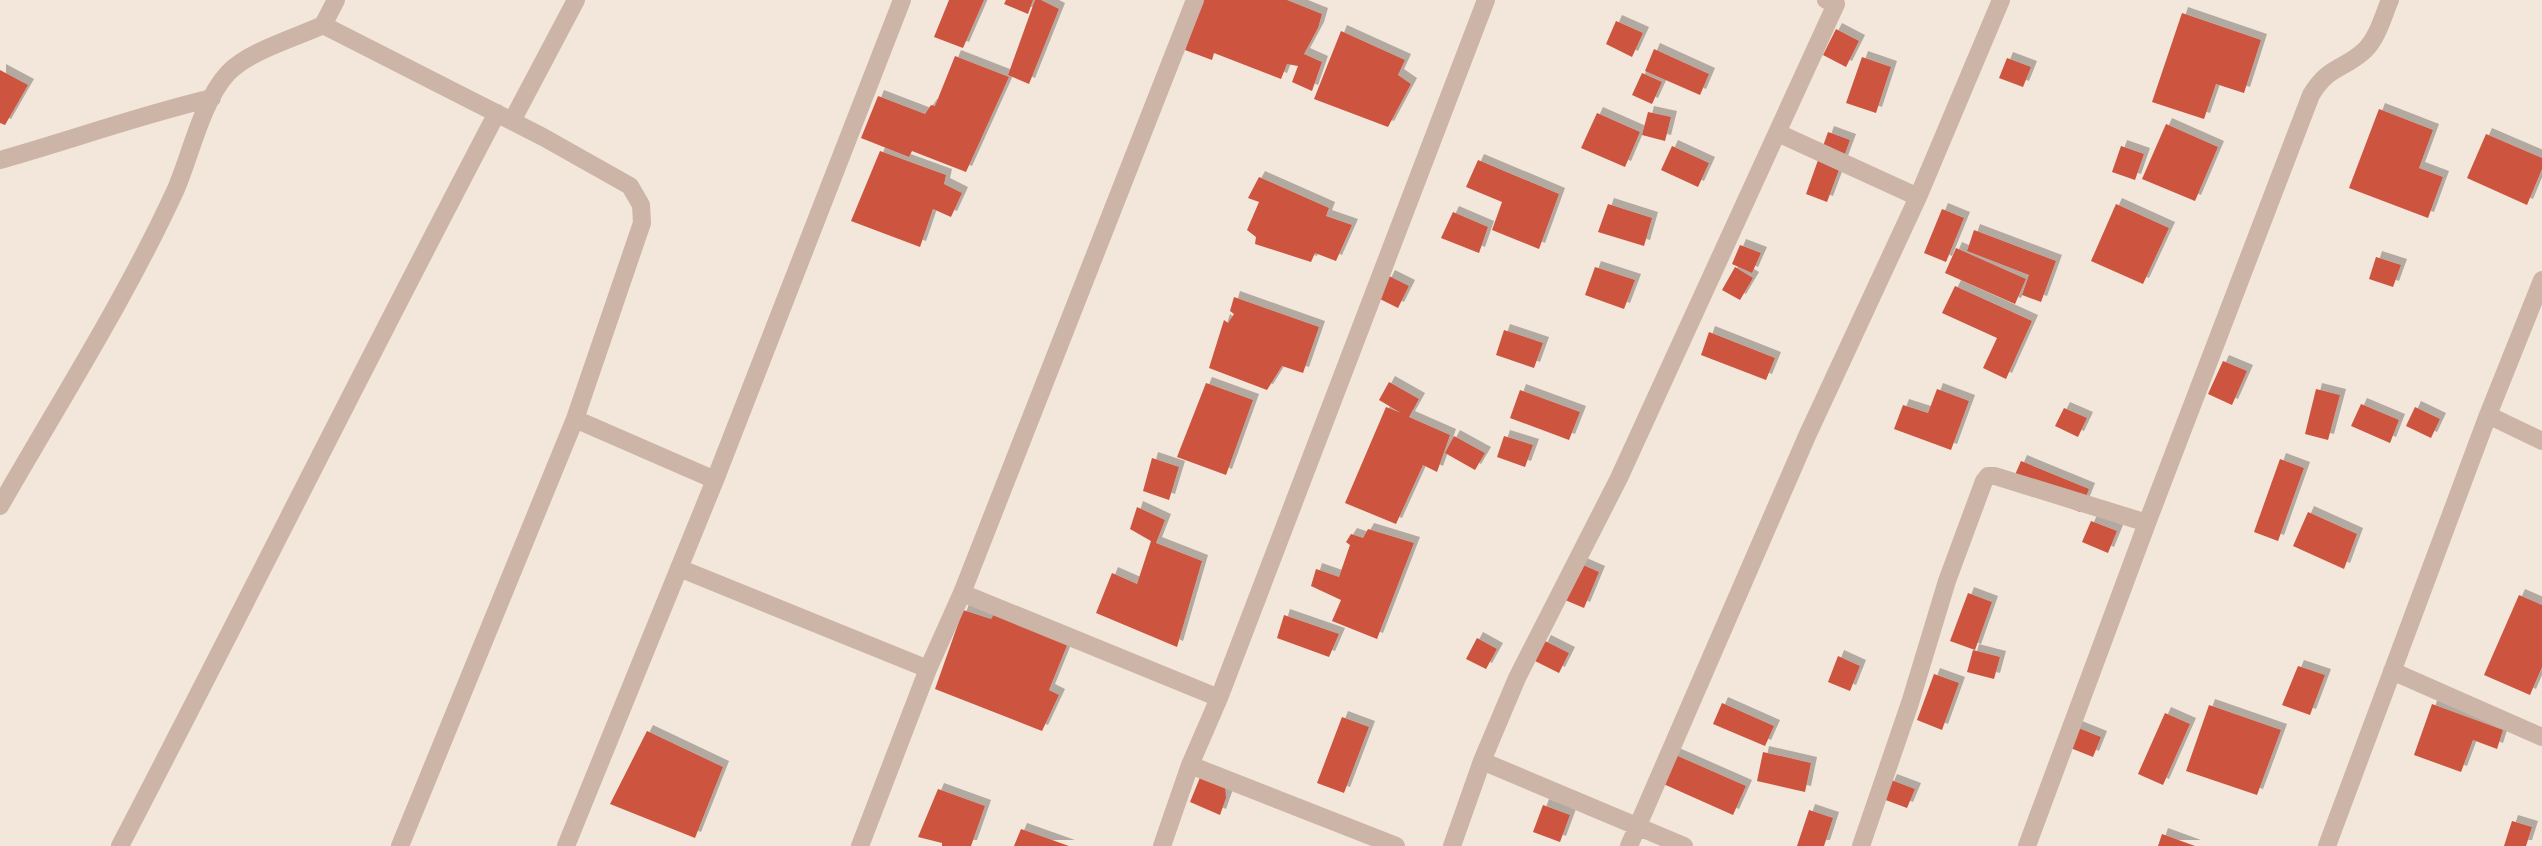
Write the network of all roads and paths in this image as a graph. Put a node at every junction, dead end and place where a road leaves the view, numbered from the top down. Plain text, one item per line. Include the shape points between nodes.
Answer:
1 (335, 0) edge
2 (576, 0) edge
3 (902, 0) edge
4 (1195, 0) edge
5 (1486, 0) edge
6 (1826, 0) edge
7 (2001, 0) edge
8 (2390, 0) edge
9 (323, 25) junction
10 (212, 98) junction
11 (505, 117) junction
12 (1778, 133) junction
13 (0, 160) edge
14 (1919, 197) junction
15 (2542, 280) edge
16 (2488, 415) junction
17 (575, 419) junction
18 (2542, 441) edge
19 (715, 480) junction
20 (0, 506) edge
21 (2147, 523) junction
22 (678, 568) junction
23 (962, 593) junction
24 (928, 669) junction
25 (2392, 671) junction
26 (1219, 698) junction
27 (2542, 737) edge
28 (1482, 761) junction
29 (1190, 765) junction
30 (1636, 827) junction
31 (120, 846) edge
32 (400, 846) edge
33 (566, 846) edge
34 (860, 846) edge
35 (1162, 846) edge
36 (1396, 846) edge
37 (1452, 846) edge
38 (1629, 846) edge
39 (1684, 846) edge
40 (1861, 846) edge
41 (2027, 846) edge
42 (2327, 846) edge

1 - 9 street
2 - 11 street
3 - 19 street
4 - 23 street
5 - 26 street
6 - 12 street via 1836,4
7 - 14 street
8 - 21 street via 2373,41 2327,73 2311,95
9 - 10 street via 236,66
9 - 11 street
10 - 13 street
10 - 20 street via 176,189
11 - 17 street via 630,186 641,205 642,223
11 - 31 street via 383,329
12 - 14 street
12 - 28 street via 1619,478 1517,678
14 - 30 street via 1801,448
15 - 16 street
16 - 18 street
16 - 25 street
17 - 19 street
17 - 32 street
19 - 22 street
21 - 40 street via 1988,476 1947,581
21 - 41 street
22 - 24 street
22 - 33 street
23 - 24 street
23 - 26 street
24 - 34 street
25 - 27 street
25 - 42 street
26 - 29 street
28 - 30 street
28 - 37 street
29 - 35 street
29 - 36 street
30 - 38 street
30 - 39 street

